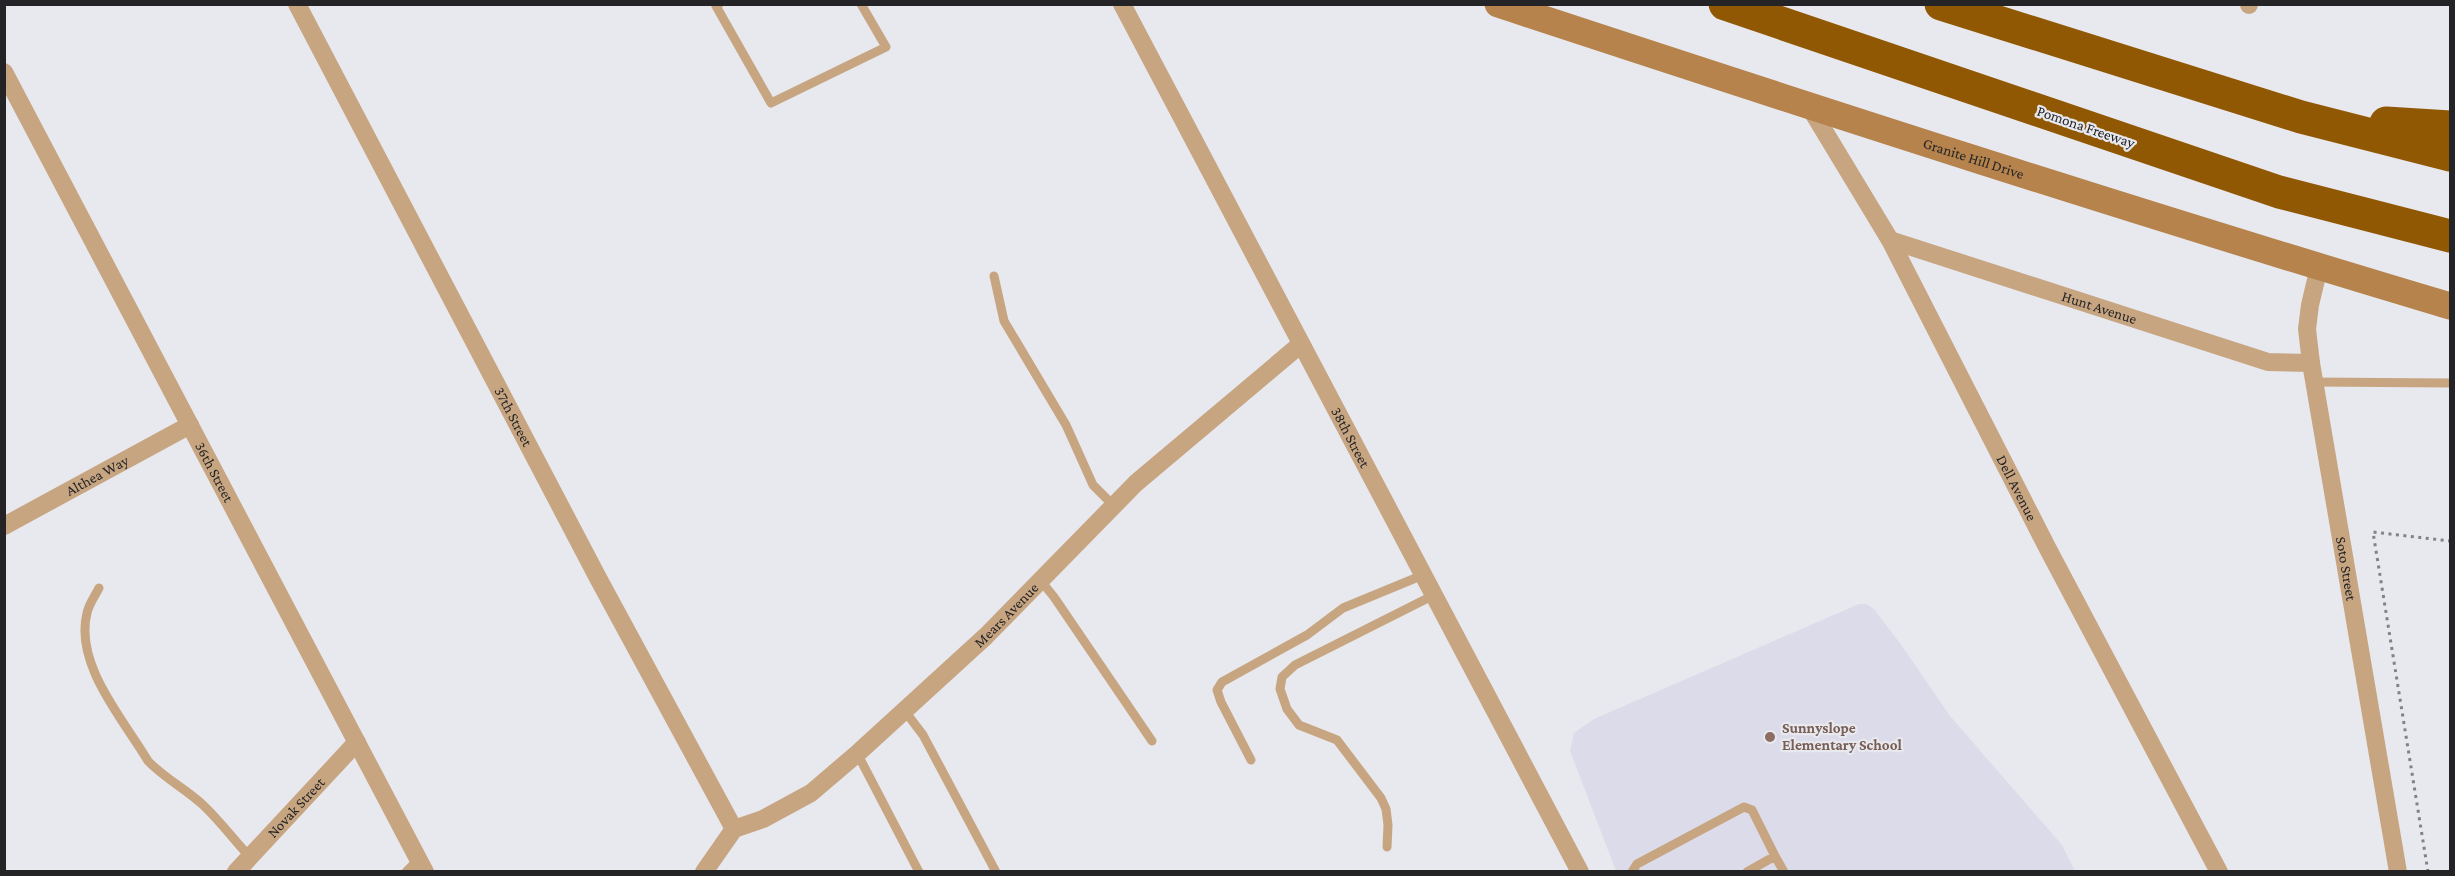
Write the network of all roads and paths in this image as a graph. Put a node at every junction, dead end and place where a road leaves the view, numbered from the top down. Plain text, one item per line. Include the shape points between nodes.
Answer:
1 (297, 4) edge
2 (719, 4) edge
3 (861, 4) edge
4 (1122, 4) edge
5 (1498, 4) edge
6 (1725, 4) edge
7 (1941, 4) edge
8 (4, 72) edge
9 (1809, 106) junction
10 (2301, 117) junction
11 (2451, 127) edge
12 (2451, 155) edge
13 (2451, 236) edge
14 (1890, 240) junction
15 (2319, 267) junction
16 (994, 276) dead end
17 (2451, 306) edge
18 (1301, 344) junction
19 (2311, 363) junction
20 (2313, 381) junction
21 (2451, 383) edge
22 (190, 425) junction
23 (1114, 506) junction
24 (4, 526) edge
25 (2451, 542) edge
26 (1423, 575) junction
27 (1041, 581) junction
28 (99, 588) dead end
29 (1434, 595) junction
30 (904, 711) junction
31 (1152, 741) dead end
32 (357, 742) junction
33 (857, 753) junction
34 (1251, 760) dead end
35 (734, 829) junction
36 (1387, 847) dead end
37 (1775, 856) junction
38 (250, 857) junction
39 (417, 867) edge
40 (236, 872) edge
41 (704, 872) edge
42 (919, 872) edge
43 (996, 872) edge
44 (1580, 872) edge
45 (1632, 872) edge
46 (1747, 872) edge
47 (1784, 872) edge
48 (2219, 872) edge
49 (2398, 872) edge
50 (2428, 872) edge

1 - 35 street, 37th Street
2 - 3 lane via 716,6 771,103 886,48
4 - 18 street, 38th Street
5 - 9 street, Granite Hill Drive
6 - 13 highway, Pomona Freeway via 2278,192
7 - 10 highway
8 - 22 street, 36th Street
9 - 14 street, Dell Avenue
9 - 15 street, Granite Hill Drive
10 - 11 highway
10 - 12 highway
14 - 19 street, Hunt Avenue via 2268,362
14 - 48 street, Dell Avenue
15 - 17 street, Granite Hill Drive
15 - 19 street, Soto Street via 2307,329
16 - 23 lane via 1004,321 1066,425 1093,485
18 - 23 street, Mears Avenue via 1181,443
18 - 26 street, 38th Street
19 - 20 street, Soto Street
20 - 21 lane
20 - 49 street, Soto Street
22 - 24 street, Althea Way
22 - 32 street, 36th Street
23 - 27 street, Mears Avenue
25 - 50 path via 2373,532
26 - 29 street, 38th Street
26 - 34 lane via 1343,608 1307,634 1222,682 1217,690 1221,702
27 - 30 street, Mears Avenue
27 - 31 lane
28 - 38 lane via 85,626 98,682 148,761 204,806
29 - 36 lane via 1295,665 1282,677 1280,689 1287,709 1299,725 1337,740 1381,798 1388,825
29 - 44 street, 38th Street
30 - 33 street, Mears Avenue
30 - 43 lane via 923,735
32 - 38 street, Novak Street
32 - 39 street, 36th Street
33 - 35 street, Mears Avenue via 811,793 763,819
33 - 42 lane
35 - 41 street
37 - 45 lane via 1752,810 1744,807 1637,864
37 - 46 lane
37 - 47 lane
38 - 40 street, Novak Street

